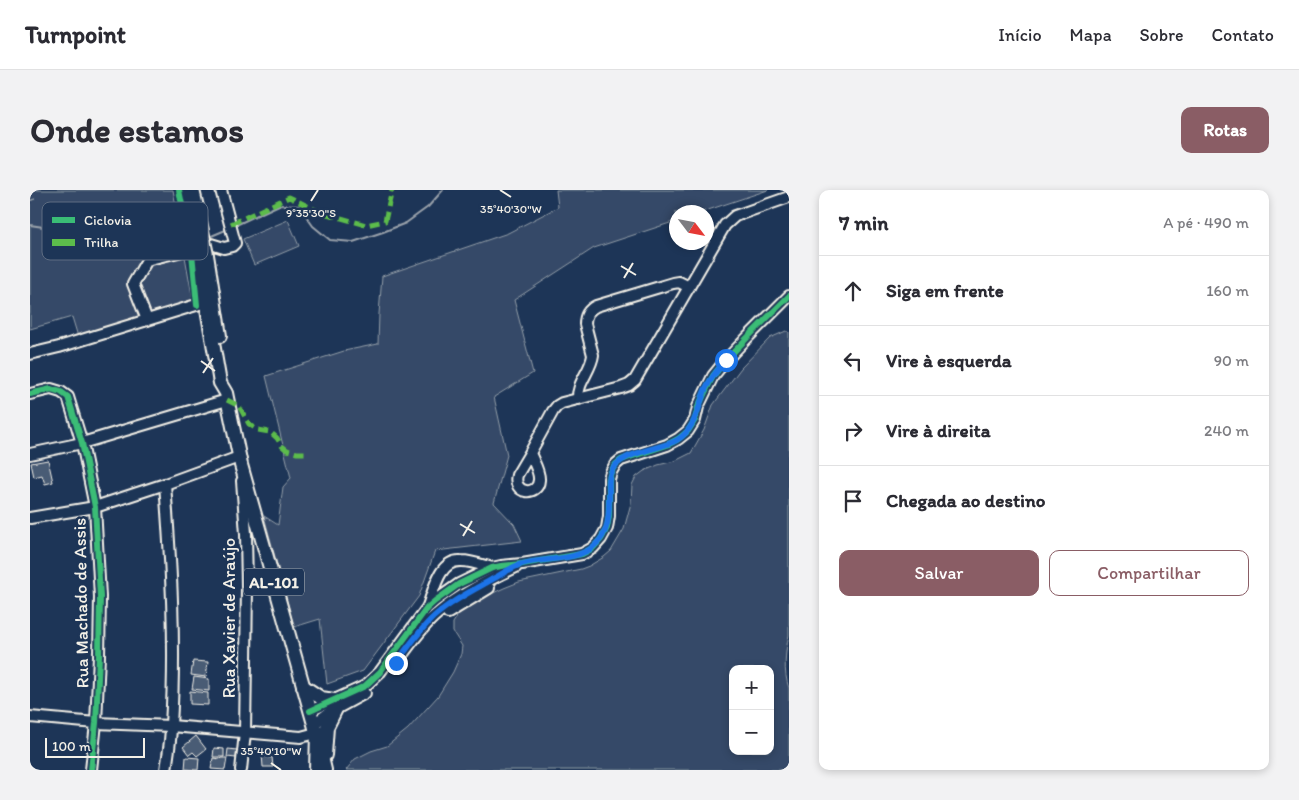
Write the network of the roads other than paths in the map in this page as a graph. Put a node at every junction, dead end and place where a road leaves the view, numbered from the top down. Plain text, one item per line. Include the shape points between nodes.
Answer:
1 (183, 190) edge
2 (221, 190) edge
3 (789, 198) edge
4 (190, 202) edge
5 (208, 245) edge
6 (147, 260) edge
7 (202, 260) edge
8 (203, 260) edge
9 (689, 287) junction
10 (789, 296) edge
11 (206, 302) junction
12 (147, 320) junction
13 (30, 354) edge
14 (30, 394) edge
15 (227, 396) junction
16 (578, 399) junction
17 (82, 443) junction
18 (30, 454) edge
19 (530, 454) dead end
20 (240, 461) junction
21 (165, 484) junction
22 (95, 507) junction
23 (30, 518) edge
24 (522, 564) junction
25 (492, 568) junction
26 (427, 608) junction
27 (303, 686) junction
28 (335, 704) junction
29 (310, 711) junction
30 (30, 717) edge
31 (96, 723) junction
32 (171, 726) junction
33 (315, 728) junction
34 (245, 733) junction
35 (321, 767) edge
36 (91, 770) edge
37 (166, 770) edge
38 (241, 770) edge

1 - 4 main road, AL-101
2 - 5 street via 235,241 232,246 222,248
3 - 9 street via 736,216 725,225
6 - 12 street via 133,284
7 - 11 main road, AL-101
8 - 15 main road, AL-101 via 228,382
9 - 16 street via 635,380 621,388
9 - 16 street via 673,283 596,306 589,311 585,324 593,355 577,391
10 - 24 street via 713,376 688,431 667,445 621,460 615,465 609,479 609,516 602,539 582,554
11 - 12 street
11 - 15 main road, AL-101 via 220,383
12 - 13 street
14 - 17 street, Rua Machado de Assis via 51,389 68,397
15 - 17 street
15 - 20 main road, AL-101
16 - 19 street via 557,406
17 - 18 street
17 - 22 street, Rua Machado de Assis
20 - 21 street
20 - 27 main road, AL-101
20 - 34 street, Rua Xavier de Araújo via 247,586
21 - 22 street
21 - 32 street via 173,602
22 - 23 street
22 - 31 street, Rua Machado de Assis via 100,597
24 - 25 street
24 - 28 street via 437,613 379,683
25 - 26 street via 460,584
25 - 26 street via 461,561 448,564
26 - 28 street via 372,681
27 - 28 main road
27 - 29 main road, AL-101
28 - 29 street
28 - 33 street
28 - 35 main road via 327,727
29 - 33 main road, AL-101
30 - 31 street
31 - 32 street
31 - 36 street, Rua Machado de Assis
32 - 34 street
32 - 37 street
33 - 34 street via 301,737
33 - 35 main road, AL-101
34 - 38 street, Rua Xavier de Araújo

